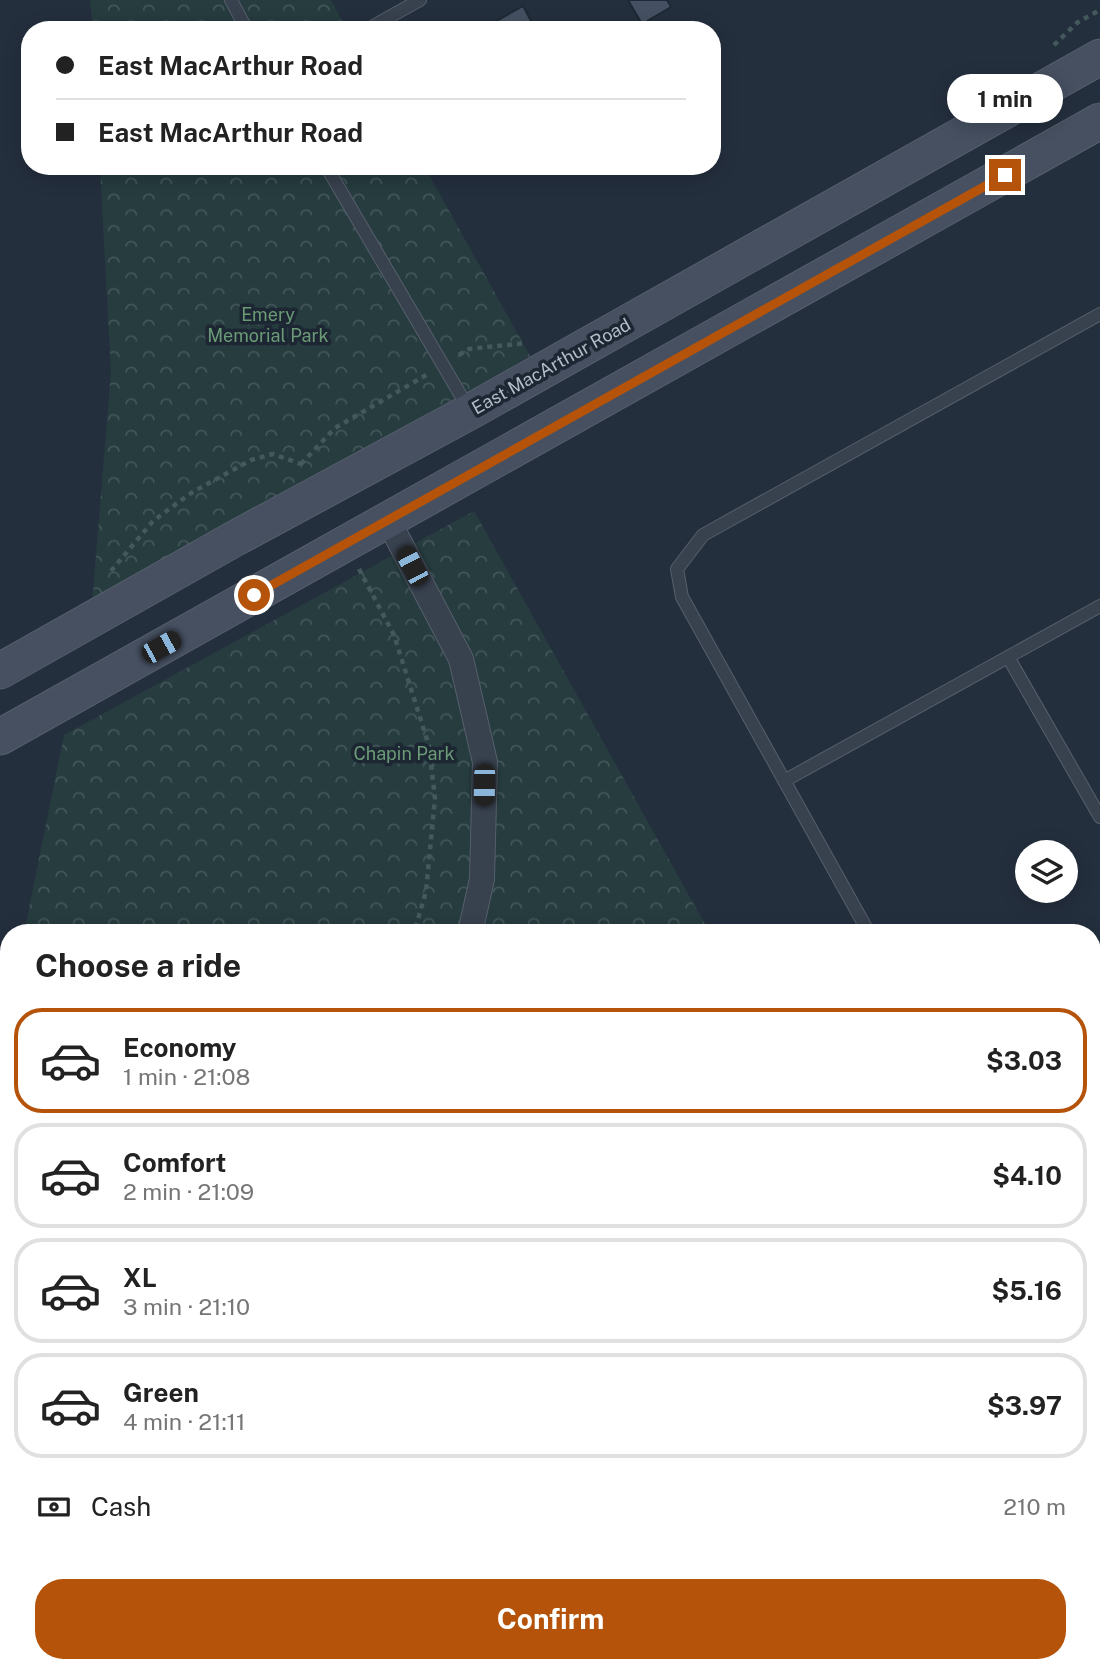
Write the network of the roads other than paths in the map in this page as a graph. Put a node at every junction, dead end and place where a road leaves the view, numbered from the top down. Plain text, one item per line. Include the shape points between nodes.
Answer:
1 (231, 0) edge
2 (420, 0) edge
3 (242, 21) edge
4 (384, 21) edge
5 (1100, 57) edge
6 (1100, 121) edge
7 (331, 175) edge
8 (1100, 314) edge
9 (471, 411) junction
10 (388, 520) junction
11 (1100, 606) edge
12 (1008, 657) junction
13 (0, 671) edge
14 (0, 737) edge
15 (784, 781) junction
16 (1100, 817) edge
17 (472, 924) edge
18 (864, 924) edge

1 - 3 lane
2 - 4 lane
5 - 9 street, East MacArthur Road
6 - 10 street
7 - 9 lane
8 - 15 lane via 703,535 677,569 682,597
9 - 13 street, East MacArthur Road
10 - 14 street
10 - 17 street via 461,659 485,762 482,879
11 - 12 lane
12 - 15 lane
12 - 16 lane
15 - 18 lane

